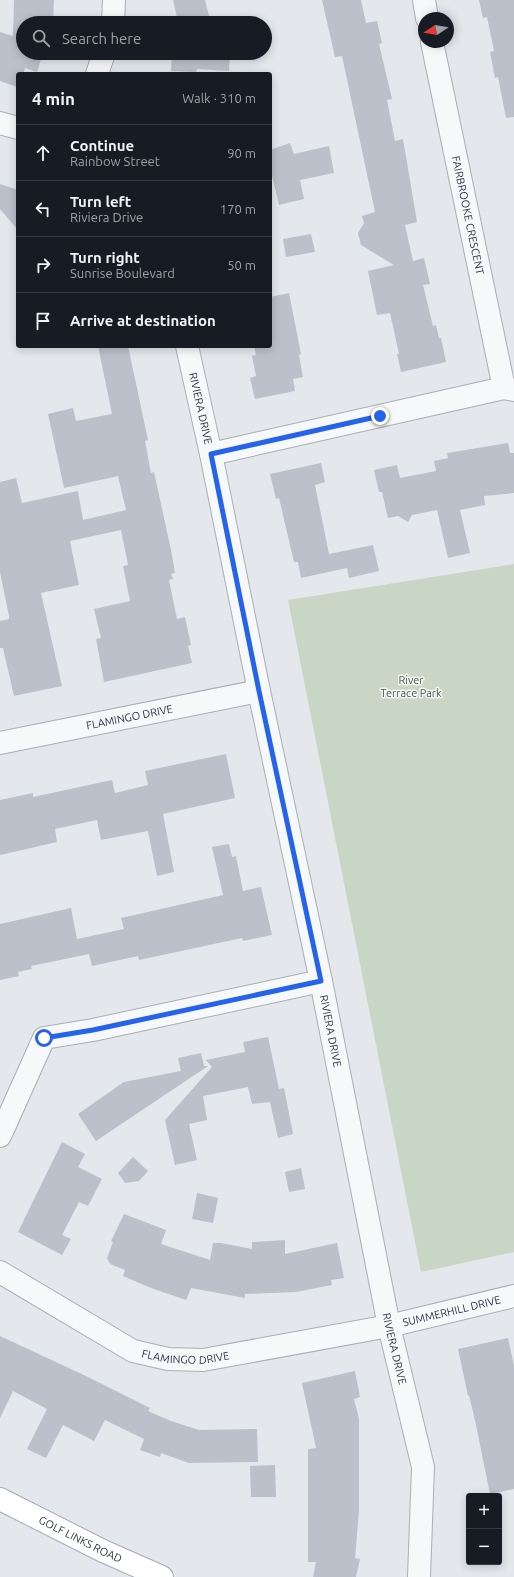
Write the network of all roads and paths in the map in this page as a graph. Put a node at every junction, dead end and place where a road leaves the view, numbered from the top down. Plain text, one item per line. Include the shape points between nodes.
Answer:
1 (114, 0) edge
2 (424, 0) edge
3 (426, 12) edge
4 (113, 16) edge
5 (433, 48) edge
6 (102, 60) edge
7 (98, 72) edge
8 (0, 123) edge
9 (16, 127) edge
10 (187, 348) edge
11 (509, 389) edge
12 (211, 454) junction
13 (259, 691) junction
14 (0, 743) edge
15 (321, 981) junction
16 (0, 1136) edge
17 (0, 1272) edge
18 (514, 1296) edge
19 (389, 1326) junction
20 (0, 1499) edge
21 (162, 1577) edge
22 (419, 1577) edge

1 - 4 street
2 - 3 street
5 - 11 street, FAIRBROOKE CRESCENT
6 - 7 street
8 - 9 street
10 - 12 street, RIVIERA DRIVE
11 - 12 street
12 - 13 street, RIVIERA DRIVE
13 - 14 street, FLAMINGO DRIVE
13 - 15 street, RIVIERA DRIVE
15 - 16 street via 93,1030 44,1038
15 - 19 street, RIVIERA DRIVE
17 - 19 street, FLAMINGO DRIVE via 133,1351 168,1359 204,1360
18 - 19 street, SUMMERHILL DRIVE
19 - 22 street, RIVIERA DRIVE via 423,1466
20 - 21 main road, GOLF LINKS ROAD via 103,1551

